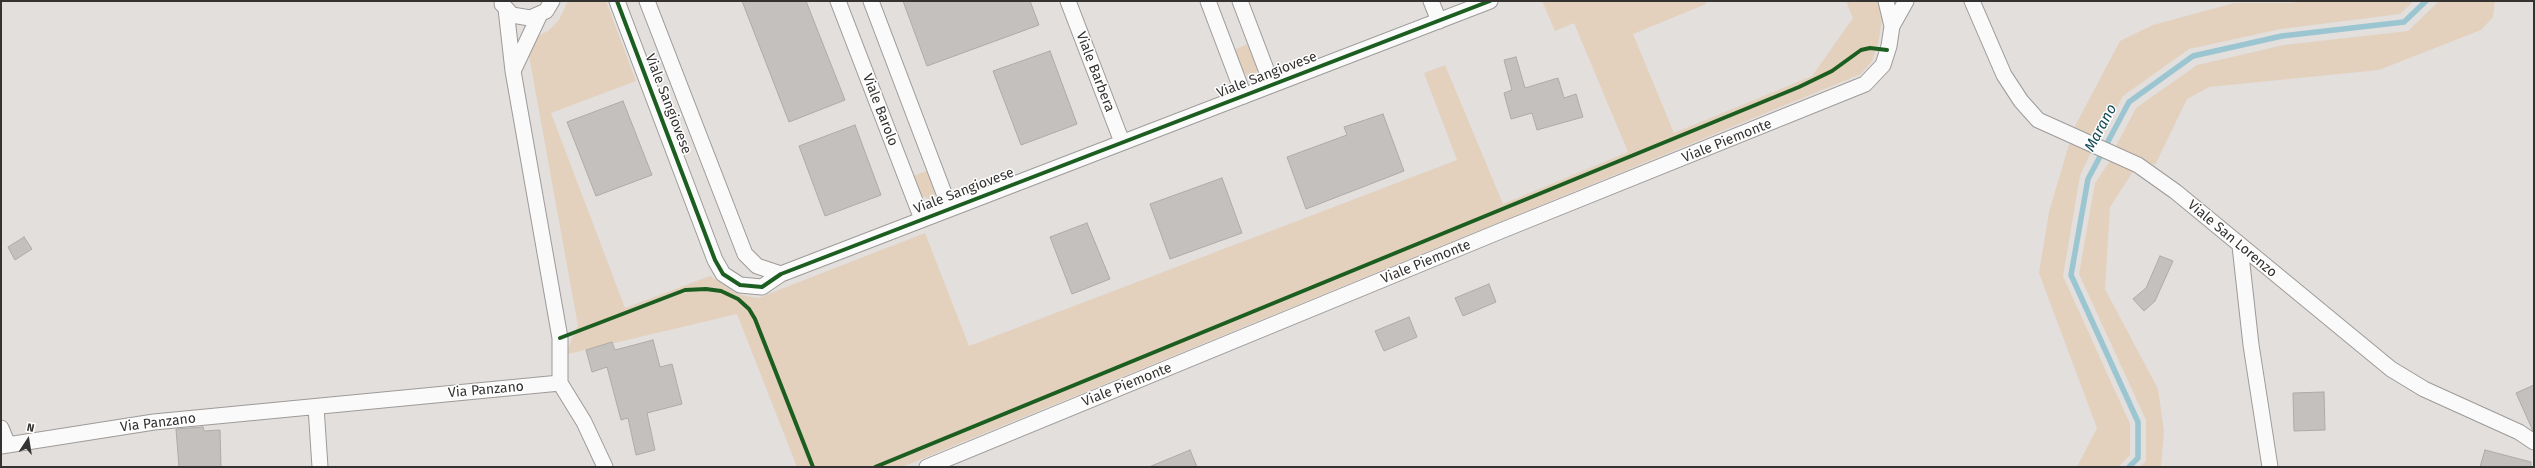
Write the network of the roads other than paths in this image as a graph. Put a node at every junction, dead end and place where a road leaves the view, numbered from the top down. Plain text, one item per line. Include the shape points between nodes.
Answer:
1 (552, 1) edge
2 (617, 1) edge
3 (647, 1) edge
4 (838, 1) edge
5 (871, 1) edge
6 (1068, 1) edge
7 (1208, 1) edge
8 (1240, 1) edge
9 (1431, 1) edge
10 (1490, 1) edge
11 (1886, 1) edge
12 (1906, 1) edge
13 (1972, 1) edge
14 (503, 5) edge
15 (1465, 6) edge
16 (539, 16) junction
17 (1439, 20) junction
18 (1892, 26) junction
19 (513, 71) junction
20 (1272, 85) junction
21 (1244, 96) junction
22 (1122, 142) junction
23 (950, 209) junction
24 (922, 220) junction
25 (2240, 246) junction
26 (781, 274) junction
27 (560, 383) junction
28 (316, 407) junction
29 (1, 428) edge
30 (2534, 442) edge
31 (5, 445) edge
32 (320, 467) edge
33 (605, 467) edge
34 (927, 467) edge
35 (2270, 467) edge

1 - 16 street via 546,11
2 - 26 street, Viale Sangiovese via 715,260 723,274 740,285 762,287
3 - 26 street, Viale Sangiovese via 744,254 757,266
4 - 24 street, Viale Barolo
5 - 23 street
6 - 22 street, Viale Barbera
7 - 21 street
8 - 20 street
9 - 17 street
10 - 15 street, Viale Sangiovese
11 - 18 street, Viale Piemonte
12 - 18 street, Viale Piemonte
13 - 25 street, Viale San Lorenzo via 2004,75 2021,101 2038,120 2138,165 2176,192
14 - 16 street via 521,18
14 - 19 street
15 - 17 street, Viale Sangiovese
16 - 19 street
17 - 20 street, Viale Sangiovese
18 - 34 street, Viale Piemonte via 1883,65 1865,84
19 - 27 street via 560,338
20 - 21 street, Viale Sangiovese
21 - 22 street, Viale Sangiovese
22 - 23 street, Viale Sangiovese
23 - 24 street, Viale Sangiovese
24 - 26 street, Viale Sangiovese
25 - 30 street, Viale San Lorenzo via 2391,369 2424,389 2519,432
25 - 35 street via 2251,345
27 - 28 street, Via Panzano
27 - 33 street via 584,422
28 - 31 street, Via Panzano via 154,422
28 - 32 street
29 - 31 street

